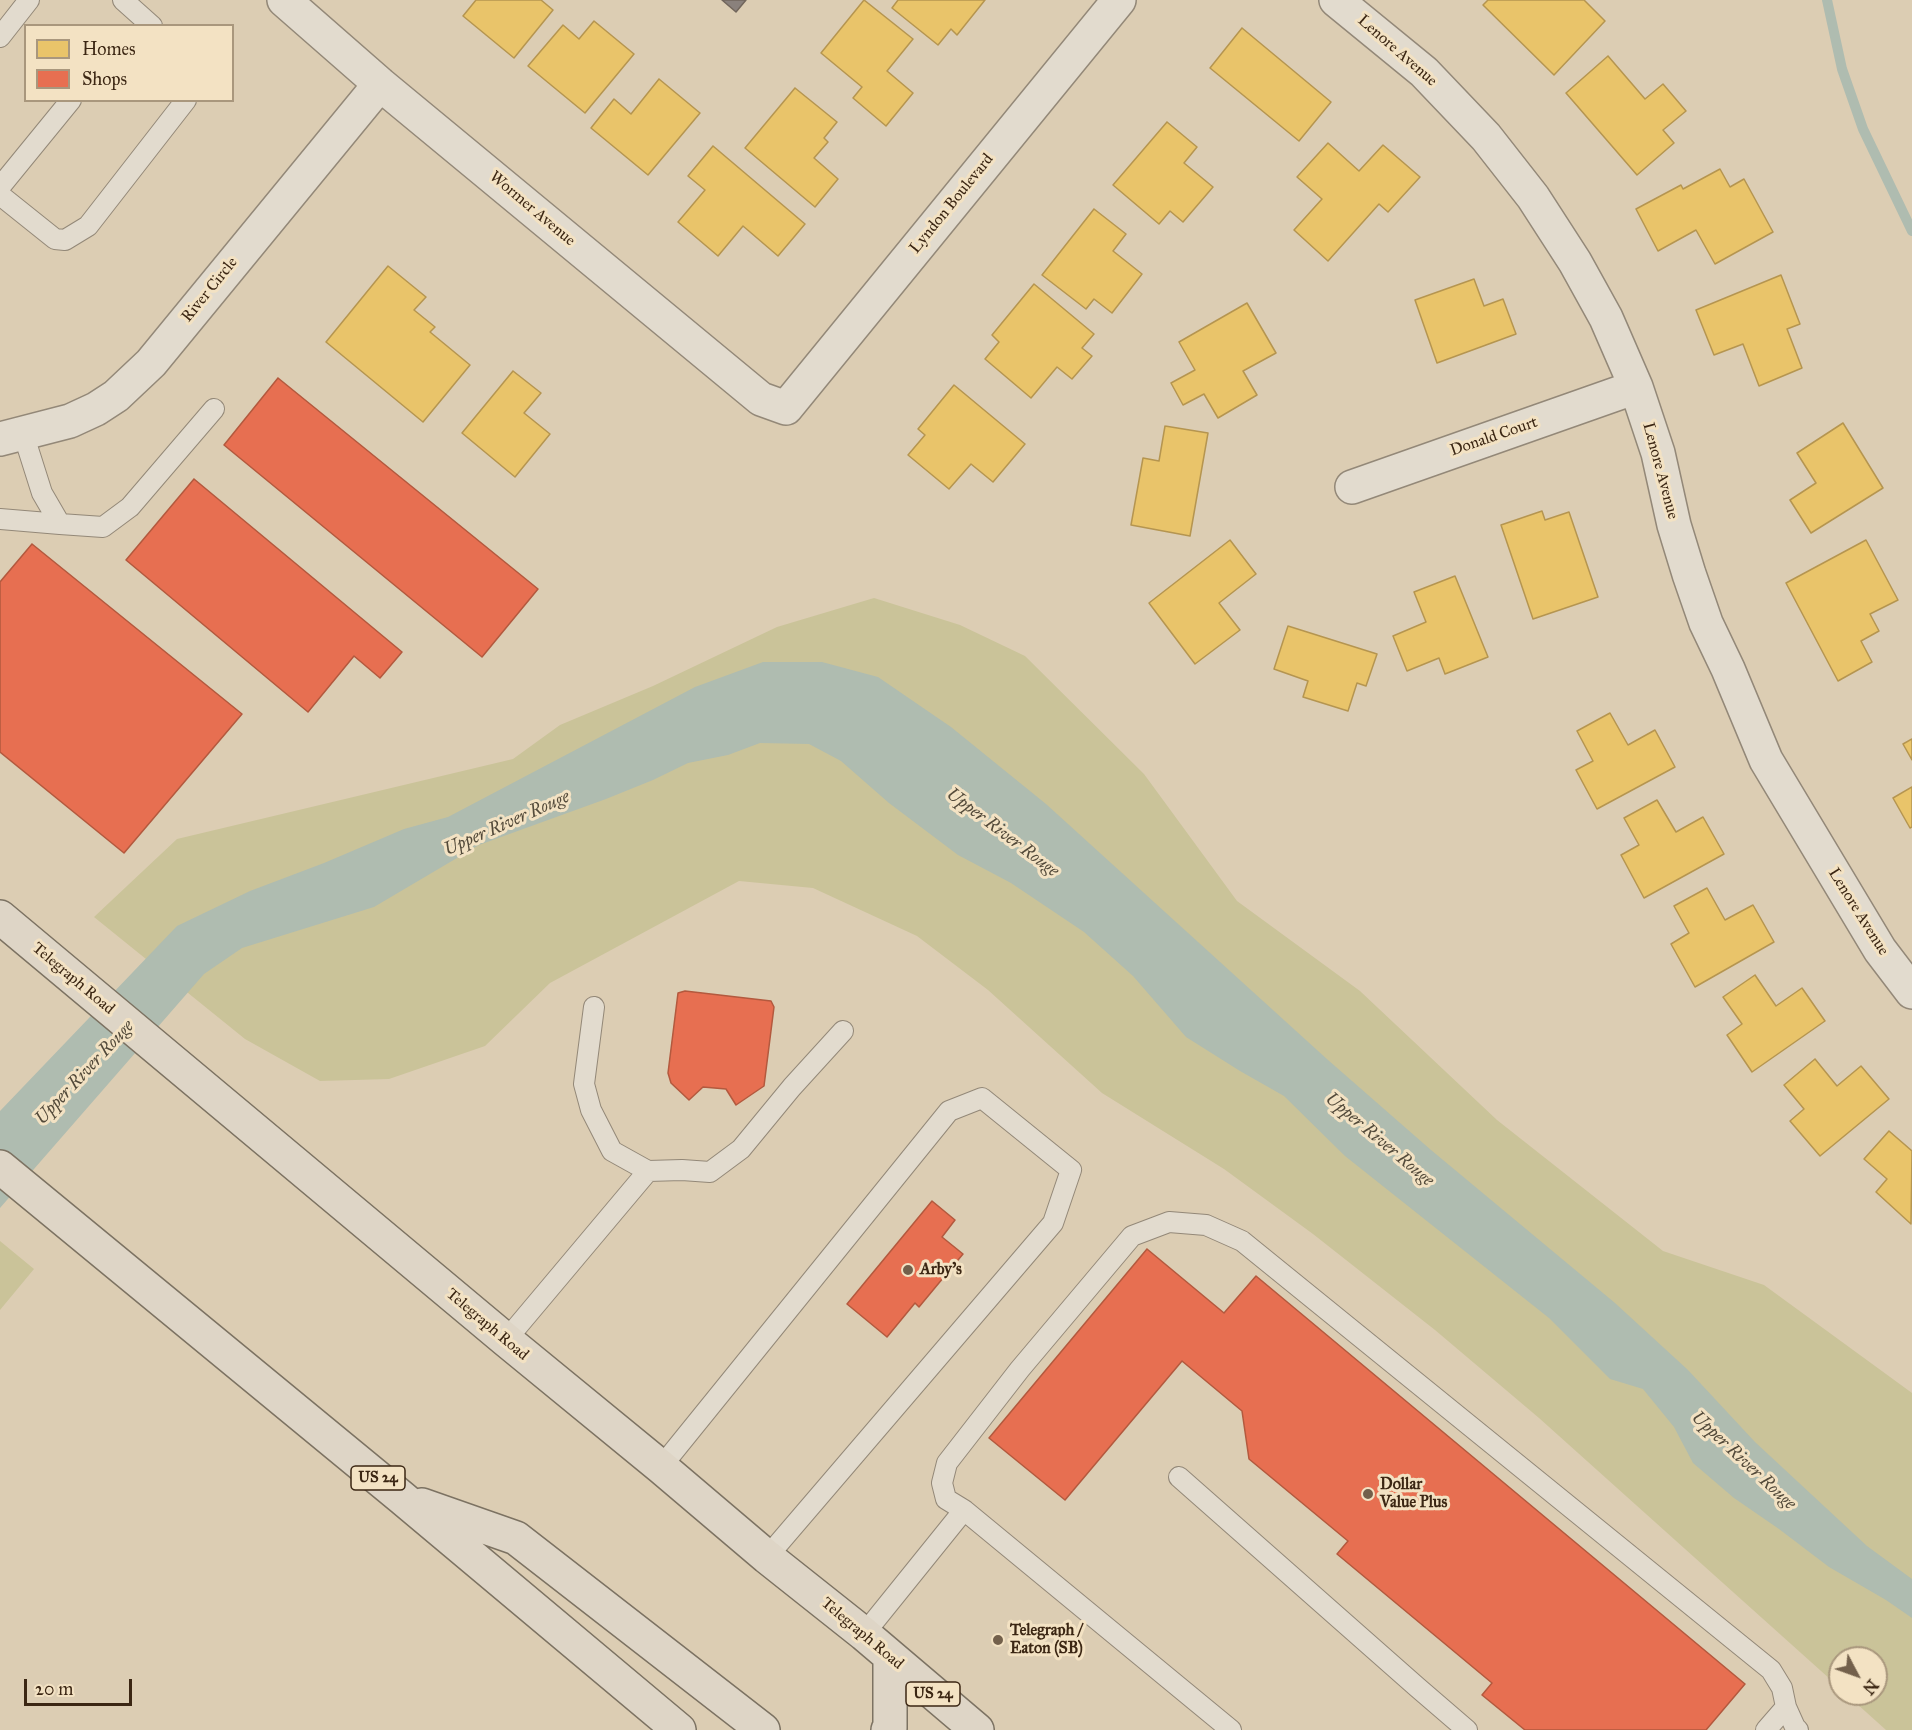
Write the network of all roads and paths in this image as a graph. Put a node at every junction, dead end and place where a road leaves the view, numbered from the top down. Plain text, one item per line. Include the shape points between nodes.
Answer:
1 (29, 0) edge
2 (123, 0) edge
3 (284, 0) edge
4 (1119, 0) edge
5 (1336, 0) edge
6 (141, 22) edge
7 (0, 37) edge
8 (380, 84) junction
9 (69, 102) edge
10 (184, 102) edge
11 (0, 187) edge
12 (0, 195) edge
13 (1636, 387) junction
14 (786, 408) joint
15 (213, 409) dead end
16 (12, 436) edge
17 (1352, 487) dead end
18 (0, 519) edge
19 (60, 524) junction
20 (0, 917) edge
21 (1912, 992) edge
22 (594, 1007) dead end
23 (843, 1031) dead end
24 (0, 1167) edge
25 (648, 1171) junction
26 (506, 1340) junction
27 (661, 1467) junction
28 (1179, 1477) dead end
29 (401, 1497) junction
30 (964, 1510) junction
31 (767, 1557) junction
32 (864, 1634) junction
33 (890, 1657) junction
34 (1786, 1707) junction
35 (679, 1730) edge
36 (763, 1730) edge
37 (888, 1730) edge
38 (976, 1730) edge
39 (1231, 1730) edge
40 (1467, 1730) edge
41 (1766, 1730) edge
42 (1798, 1730) edge

1 - 7 lane
2 - 6 lane
3 - 8 street, Wormer Avenue
4 - 14 street, Lyndon Boulevard
5 - 13 street, Lenore Avenue via 1424,72 1486,137 1533,197 1575,261
8 - 14 street, Wormer Avenue via 761,399
8 - 16 street, River Circle via 151,363 96,409 70,421
9 - 11 lane
10 - 12 lane via 88,226 65,240 55,239
13 - 17 street, Donald Court
13 - 21 street, Lenore Avenue via 1706,623 1766,760 1880,950
15 - 19 lane via 130,507 103,528
16 - 19 lane
18 - 19 lane
20 - 26 main road, Telegraph Road / US 24
22 - 25 lane via 584,1084 591,1110 612,1151
23 - 25 lane via 741,1149 710,1172
24 - 29 main road, US 24
25 - 26 lane
26 - 27 main road, Telegraph Road / US 24
27 - 31 main road, Telegraph Road / US 24
27 - 31 lane via 949,1111 982,1098 1071,1170 1053,1223
28 - 40 lane
29 - 35 main road, US 24
29 - 36 main road via 516,1538
30 - 32 lane
30 - 34 lane via 946,1499 942,1483 947,1463 1132,1236 1169,1222 1206,1225 1242,1241 1771,1670 1782,1688
30 - 39 lane
31 - 32 main road, Telegraph Road / US 24
32 - 33 main road, Telegraph Road / US 24
33 - 37 main road
33 - 38 main road, Telegraph Road / US 24
34 - 41 lane
34 - 42 lane

